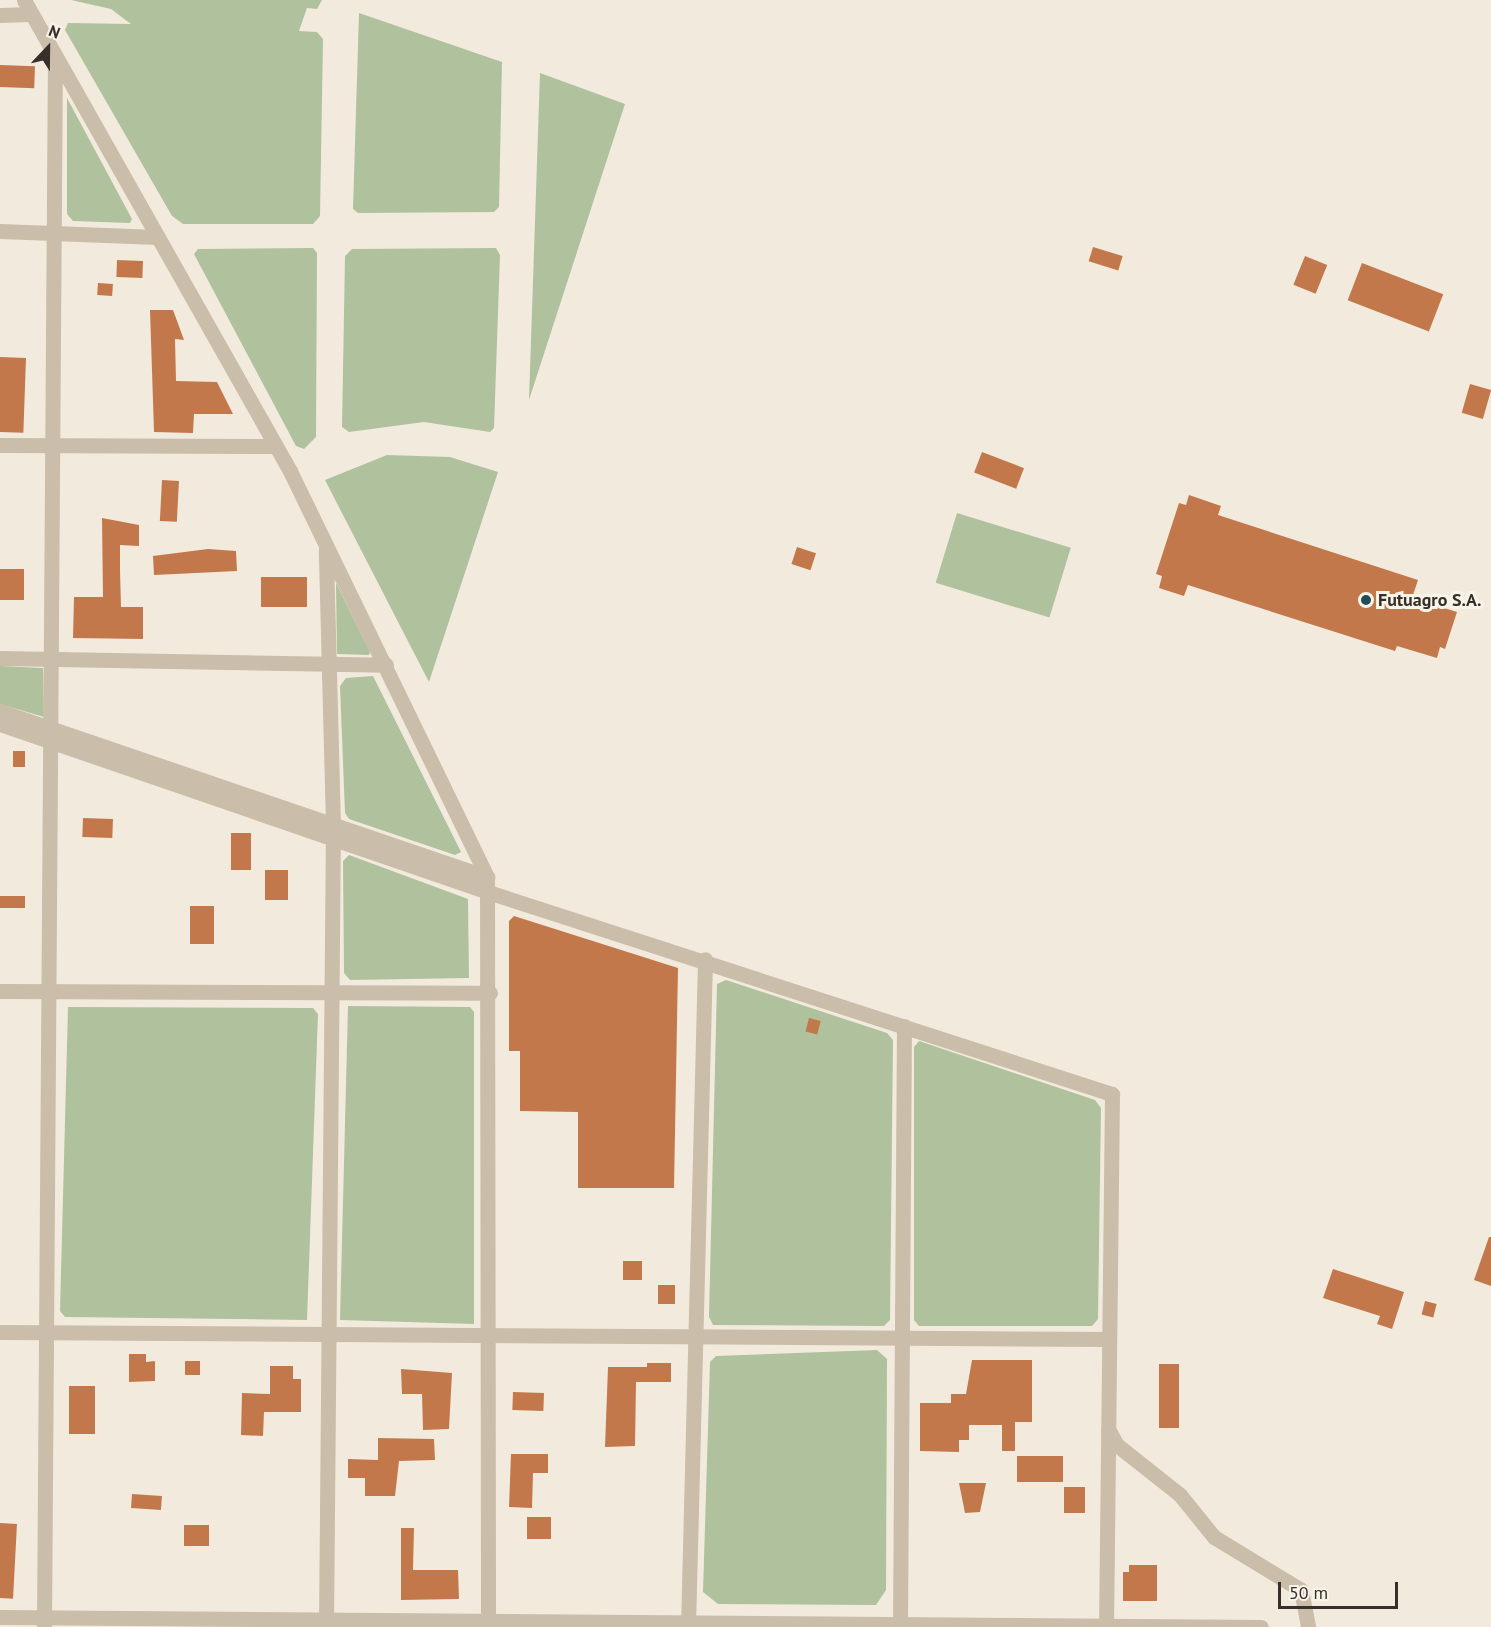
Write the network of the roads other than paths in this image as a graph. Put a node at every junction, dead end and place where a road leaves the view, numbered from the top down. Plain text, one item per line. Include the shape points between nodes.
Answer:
1 (24, 0) edge
2 (0, 15) edge
3 (31, 15) junction
4 (55, 58) junction
5 (0, 231) edge
6 (55, 234) junction
7 (158, 237) junction
8 (0, 445) edge
9 (54, 445) junction
10 (275, 446) junction
11 (326, 544) junction
12 (0, 657) edge
13 (53, 658) junction
14 (329, 664) junction
15 (386, 665) junction
16 (0, 711) edge
17 (0, 724) edge
18 (53, 736) junction
19 (333, 832) junction
20 (487, 877) junction
21 (491, 894) junction
22 (705, 959) junction
23 (0, 992) edge
24 (50, 992) junction
25 (331, 992) junction
26 (490, 993) junction
27 (904, 1026) junction
28 (0, 1332) edge
29 (46, 1332) junction
30 (328, 1334) junction
31 (489, 1335) junction
32 (695, 1336) junction
33 (902, 1338) junction
34 (1109, 1339) junction
35 (1108, 1429) junction
36 (0, 1617) edge
37 (44, 1622) edge
38 (326, 1623) edge
39 (488, 1624) edge
40 (688, 1625) edge
41 (900, 1626) edge
42 (1106, 1626) edge
43 (1261, 1627) edge
44 (1308, 1627) edge

1 - 3 street
2 - 3 street
3 - 4 street
4 - 6 street
4 - 7 street
5 - 6 street
6 - 7 street
6 - 9 street
7 - 10 street
8 - 9 street
9 - 10 street
9 - 13 street
10 - 11 street
11 - 14 street
11 - 15 street
12 - 13 street
13 - 14 street
13 - 18 street
14 - 15 street
14 - 19 street
15 - 20 street
16 - 18 street
17 - 18 street
18 - 19 street
18 - 24 street
19 - 20 street
19 - 21 street
19 - 25 street
20 - 21 street
21 - 22 street
21 - 26 street
22 - 27 street
22 - 32 street
23 - 24 street
24 - 25 street
24 - 29 street
25 - 26 street
25 - 30 street
26 - 31 street
27 - 33 street
27 - 34 street via 1112,1094
28 - 29 street
29 - 30 street
29 - 37 street
30 - 31 street
30 - 38 street
31 - 32 street
31 - 39 street
32 - 33 street
32 - 40 street
33 - 34 street
33 - 41 street
34 - 35 street
35 - 42 street
35 - 44 street via 1117,1445 1180,1495 1214,1537 1301,1590
36 - 37 street
37 - 38 street
38 - 39 street
39 - 40 street
40 - 41 street
41 - 42 street
42 - 43 street

